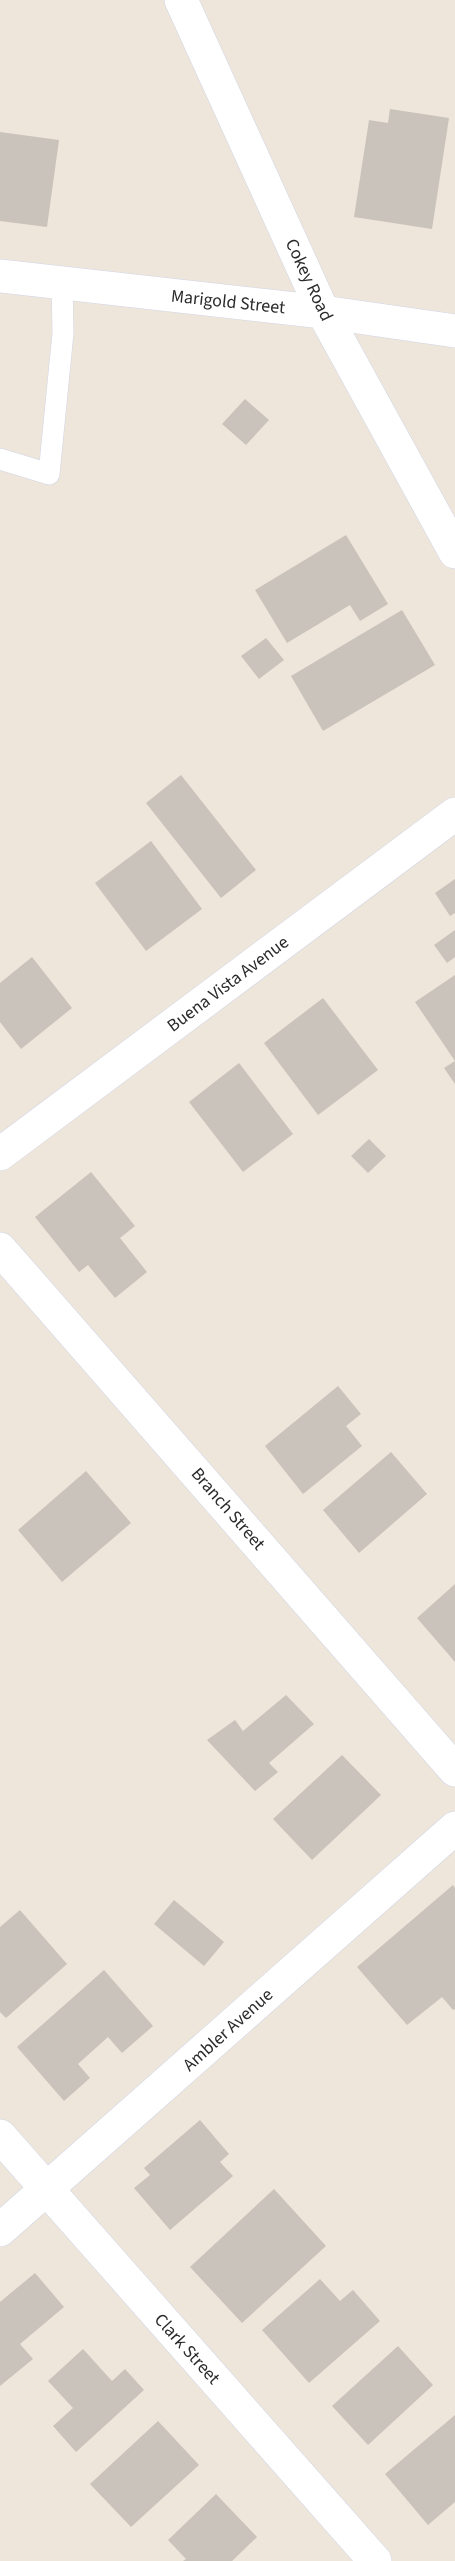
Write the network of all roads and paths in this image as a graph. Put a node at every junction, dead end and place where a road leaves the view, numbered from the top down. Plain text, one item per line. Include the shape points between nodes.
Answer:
1 (181, 0) edge
2 (0, 276) edge
3 (62, 283) junction
4 (323, 312) junction
5 (455, 330) edge
6 (0, 459) edge
7 (455, 552) edge
8 (455, 814) edge
9 (0, 1154) edge
10 (0, 1249) edge
11 (455, 1770) edge
12 (455, 1828) edge
13 (0, 2136) edge
14 (46, 2190) junction
15 (0, 2230) edge
16 (375, 2561) edge

1 - 4 street, Cokey Road
2 - 3 street, Marigold Street
3 - 4 street, Marigold Street
3 - 6 lane via 63,333 49,474
4 - 5 street, Marigold Street
4 - 7 street, Cokey Road
8 - 9 street, Buena Vista Avenue
10 - 11 street, Branch Street
12 - 14 street, Ambler Avenue
13 - 14 street, Clark Street
14 - 15 street, Ambler Avenue
14 - 16 street, Clark Street

